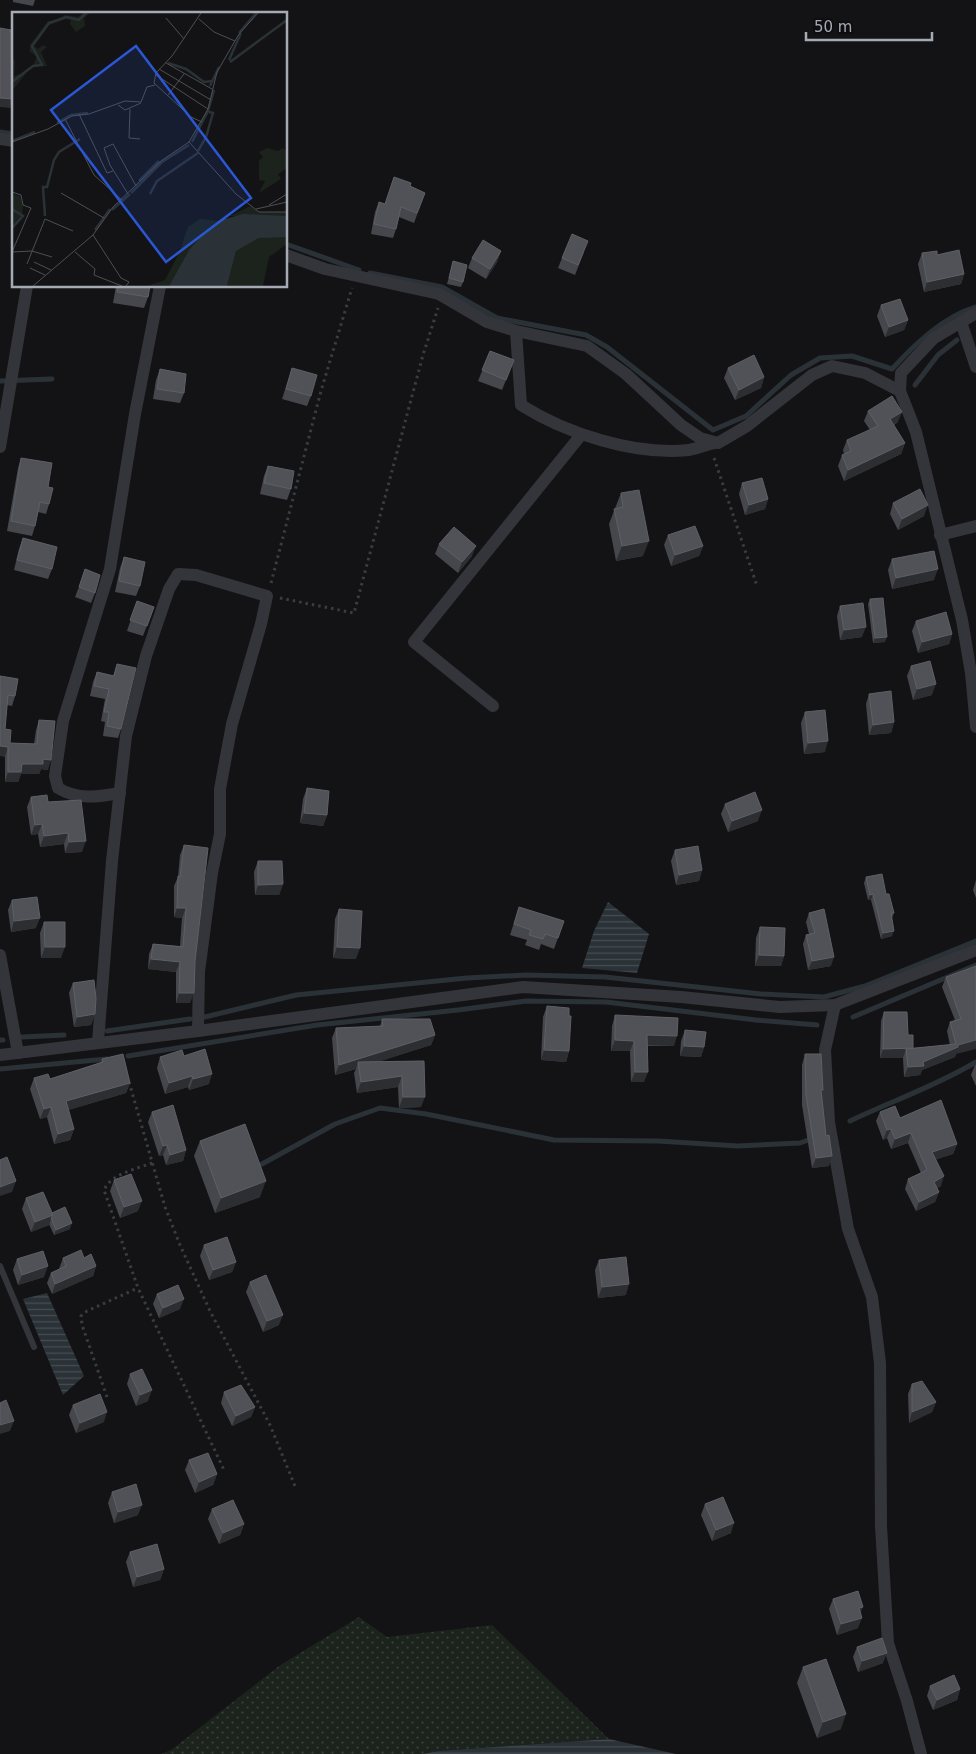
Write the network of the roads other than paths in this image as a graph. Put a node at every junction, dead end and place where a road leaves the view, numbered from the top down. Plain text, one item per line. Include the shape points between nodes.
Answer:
1 (288, 256) edge
2 (26, 288) edge
3 (160, 288) edge
4 (976, 313) edge
5 (961, 322) junction
6 (516, 331) junction
7 (976, 367) edge
8 (900, 391) junction
9 (581, 435) junction
10 (718, 442) junction
11 (0, 447) edge
12 (976, 526) edge
13 (940, 535) junction
14 (493, 706) dead end
15 (976, 727) edge
16 (120, 793) junction
17 (976, 950) edge
18 (0, 955) edge
19 (835, 1005) junction
20 (198, 1031) junction
21 (98, 1042) junction
22 (18, 1053) junction
23 (0, 1055) edge
24 (0, 1266) edge
25 (34, 1347) dead end
26 (921, 1754) edge

1 - 6 street via 325,269 439,294 487,322
2 - 11 street
3 - 16 street via 110,569 63,721 55,776 58,788 71,795
4 - 5 street
5 - 7 street
5 - 8 street via 934,338 901,373
6 - 9 street via 521,405
6 - 10 street via 588,346 626,374 681,425 700,438
8 - 10 street via 865,373 832,366 812,375 747,426
8 - 13 street via 916,432
9 - 10 street via 653,450 689,450
9 - 14 street via 414,642
12 - 13 street
13 - 15 street via 962,620
16 - 20 street via 126,736 146,656 169,589 178,574 196,575 267,596 262,624 232,724 220,789 220,834 199,972
16 - 21 street
17 - 19 street
18 - 22 street
19 - 20 street via 780,1008 681,997 523,987
19 - 26 street via 825,1050 829,1122 848,1229 872,1297 880,1364 881,1526 888,1643
20 - 21 street
21 - 22 street
22 - 23 street
24 - 25 lane

